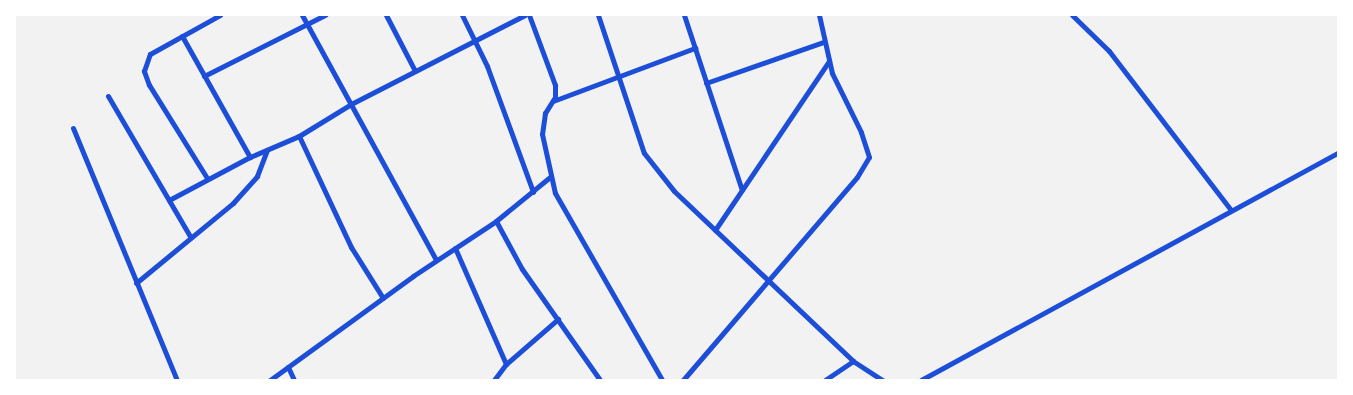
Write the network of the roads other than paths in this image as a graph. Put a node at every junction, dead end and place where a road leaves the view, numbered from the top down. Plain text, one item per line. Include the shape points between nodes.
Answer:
1 (220, 15) edge
2 (302, 15) edge
3 (325, 15) edge
4 (386, 15) edge
5 (462, 15) edge
6 (525, 15) edge
7 (529, 15) edge
8 (598, 15) edge
9 (684, 15) edge
10 (819, 15) edge
11 (1072, 15) edge
12 (307, 24) junction
13 (182, 36) junction
14 (475, 40) junction
15 (823, 42) junction
16 (695, 48) junction
17 (829, 61) junction
18 (416, 71) junction
19 (204, 76) junction
20 (618, 76) junction
21 (706, 83) junction
22 (108, 96) dead end
23 (553, 101) junction
24 (351, 104) junction
25 (73, 128) dead end
26 (299, 136) junction
27 (268, 150) junction
28 (1338, 153) edge
29 (250, 157) junction
30 (550, 177) junction
31 (207, 178) junction
32 (742, 190) junction
33 (533, 192) junction
34 (169, 200) junction
35 (1231, 210) junction
36 (496, 221) junction
37 (715, 230) junction
38 (191, 238) junction
39 (455, 248) junction
40 (436, 260) junction
41 (768, 281) junction
42 (136, 283) junction
43 (383, 298) junction
44 (558, 319) junction
45 (853, 361) junction
46 (506, 364) junction
47 (288, 367) junction
48 (597, 379) edge
49 (177, 380) edge
50 (270, 380) edge
51 (294, 380) edge
52 (494, 380) edge
53 (662, 380) edge
54 (683, 380) edge
55 (825, 380) edge
56 (882, 380) edge
57 (921, 380) edge

1 - 13 street
2 - 12 street
3 - 12 street
4 - 18 street
5 - 14 street
6 - 14 street
7 - 23 street via 555,85
8 - 20 street
9 - 16 street
10 - 15 street
11 - 35 street via 1109,51 1199,164
12 - 19 street
12 - 24 street
13 - 19 street
13 - 31 street via 150,54 144,71 149,85
14 - 18 street
14 - 33 street
15 - 17 street
15 - 21 street
16 - 20 street
16 - 21 street
17 - 32 street
17 - 41 street via 862,132 869,157 857,177
18 - 24 street
19 - 29 street
20 - 23 street
20 - 37 street via 644,153 674,191
21 - 32 street
22 - 34 street
23 - 30 street via 545,114 542,134
24 - 26 street
24 - 40 street
25 - 42 street
26 - 27 street
26 - 43 street via 351,247
27 - 29 street
27 - 38 street via 256,176 233,203
28 - 35 street
29 - 31 street
30 - 33 street
30 - 53 street via 591,260
31 - 34 street
32 - 37 street
33 - 36 street
34 - 38 street
35 - 57 street
36 - 39 street
36 - 44 street via 522,269
37 - 41 street
38 - 42 street
39 - 40 street
39 - 46 street
40 - 43 street
41 - 45 street
41 - 54 street
42 - 49 street
43 - 47 street
44 - 46 street
44 - 48 street
45 - 55 street
45 - 56 street
46 - 52 street
47 - 50 street
47 - 51 street

